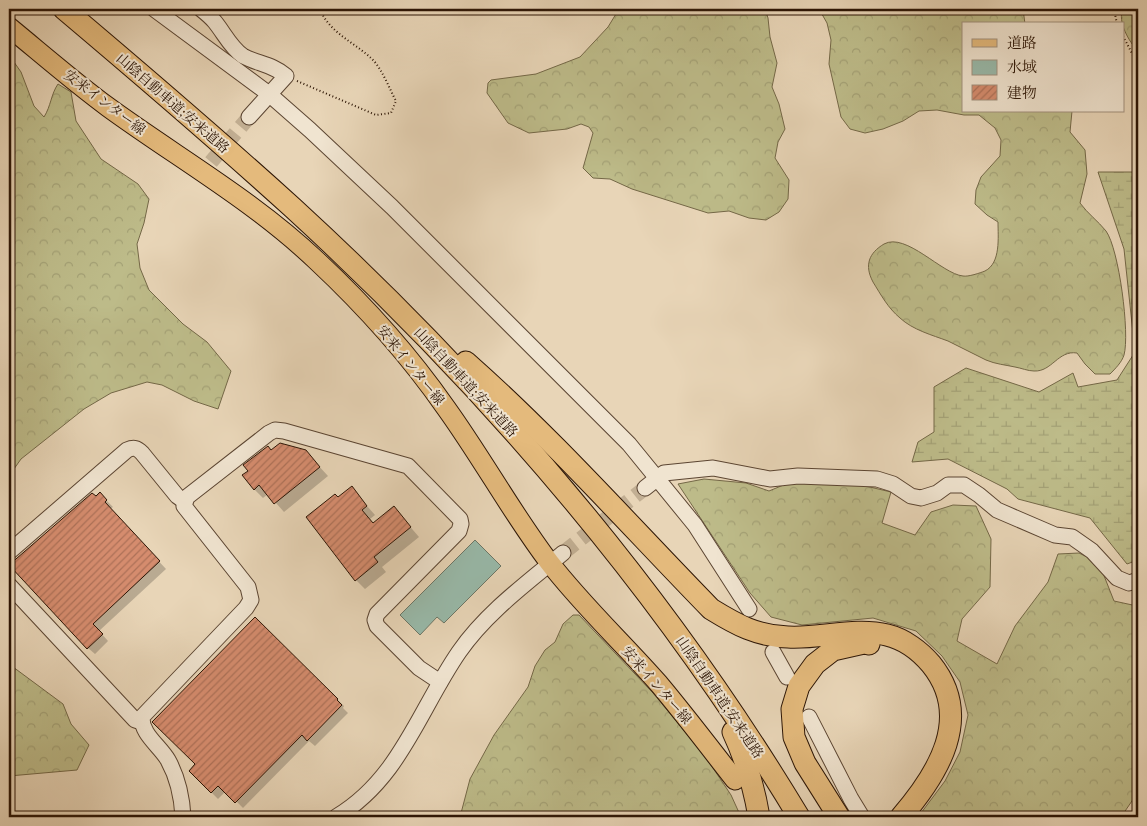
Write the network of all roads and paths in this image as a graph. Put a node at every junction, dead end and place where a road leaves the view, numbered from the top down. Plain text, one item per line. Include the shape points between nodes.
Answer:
1 (64, 9) edge
2 (154, 9) edge
3 (201, 9) edge
4 (320, 9) edge
5 (1114, 9) edge
6 (1117, 22) edge
7 (9, 28) edge
8 (1124, 38) edge
9 (1138, 65) edge
10 (286, 76) junction
11 (269, 94) junction
12 (249, 117) tunnel mouth
13 (294, 209) junction
14 (656, 478) junction
15 (645, 488) tunnel mouth
16 (184, 501) junction
17 (9, 552) edge
18 (557, 558) junction
19 (1138, 580) edge
20 (9, 585) edge
21 (749, 609) dead end
22 (773, 652) dead end
23 (787, 677) dead end
24 (711, 680) junction
25 (440, 682) junction
26 (809, 717) dead end
27 (141, 722) junction
28 (735, 780) dead end
29 (183, 817) edge
30 (336, 817) edge
31 (760, 817) edge
32 (799, 817) edge
33 (839, 817) edge
34 (862, 817) edge
35 (888, 817) edge
36 (901, 817) edge

1 - 13 highway, 山陰自動車道;安来道路
2 - 11 street
3 - 10 street via 244,56
4 - 10 path via 335,31 374,61 396,101 391,113 376,115
5 - 6 path
7 - 18 main road, 安来インター線 via 107,106 207,167 316,260 377,323 422,376 446,407 527,532
8 - 9 path
10 - 11 street
11 - 12 street
11 - 14 street via 392,206 629,444
13 - 24 highway, 山陰自動車道;安来道路 via 425,337 534,455 603,537
13 - 36 highway via 498,390 711,609 738,626 760,634 790,638 862,632 888,635 912,646 928,661 941,676 950,701 950,725 946,747 931,778
14 - 15 street
14 - 19 street via 664,473 712,468 770,480 798,476 877,479 893,484 910,496 921,498 937,494 948,485 964,485 997,510 1055,535 1072,536 1092,551 1117,578 1130,583
14 - 21 street via 694,525
16 - 17 street via 142,453 132,448
16 - 25 street via 275,430 408,466 460,519 461,524 459,531 377,614 375,620 377,626 419,668
16 - 27 street via 184,506 248,587 251,600 142,717
18 - 25 street via 480,627 460,650
18 - 28 main road, 安来インター線 via 580,600 660,685
20 - 27 street
22 - 23 street
24 - 31 highway via 716,704 747,763
24 - 32 highway, 山陰自動車道;安来道路
25 - 30 street via 397,759 377,785
26 - 34 street
27 - 29 street via 176,777
33 - 35 highway via 805,763 794,737 792,710 799,686 815,664 833,650 864,643 893,648 919,664 934,684 942,712 939,740 926,769

